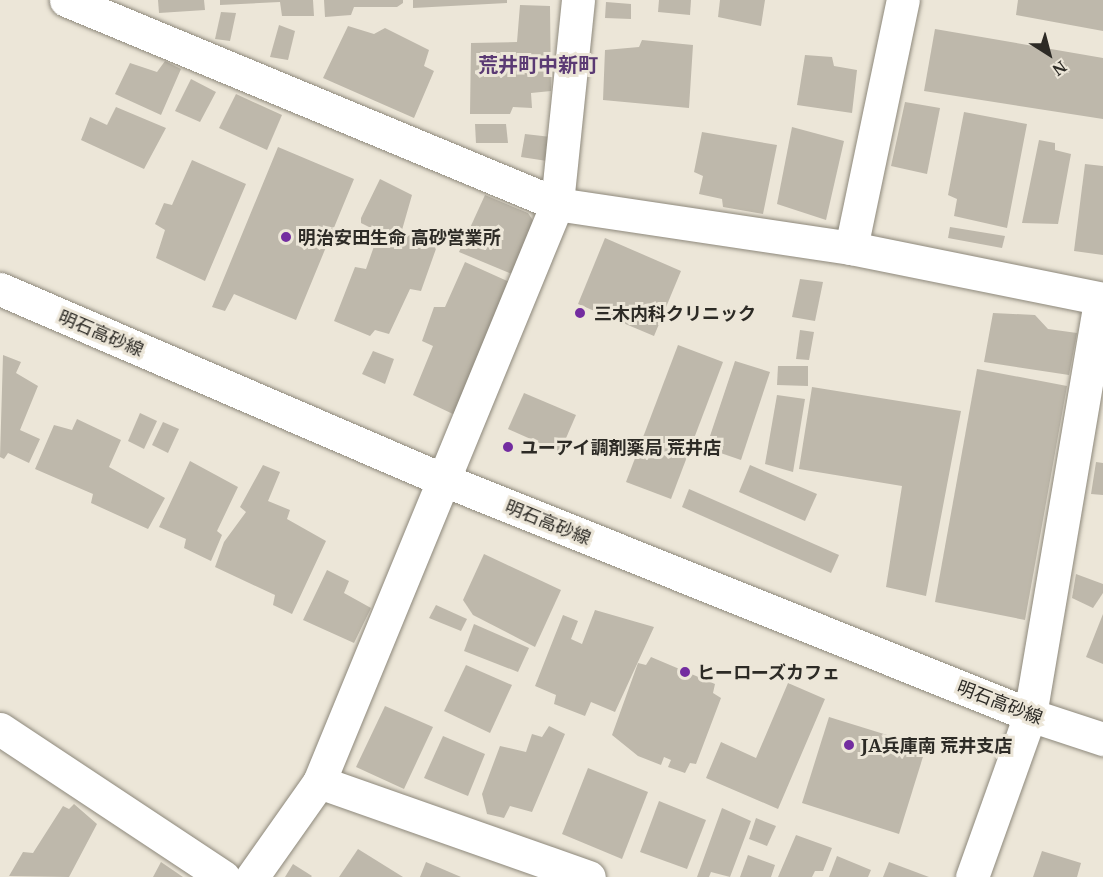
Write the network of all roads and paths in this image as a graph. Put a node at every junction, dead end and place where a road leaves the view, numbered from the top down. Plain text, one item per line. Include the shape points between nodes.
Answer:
1 (66, 0) edge
2 (578, 0) edge
3 (903, 0) edge
4 (557, 204) junction
5 (850, 248) junction
6 (0, 289) edge
7 (1102, 299) edge
8 (444, 480) junction
9 (1030, 715) junction
10 (0, 729) edge
11 (1103, 739) edge
12 (318, 782) junction
13 (224, 877) edge
14 (252, 877) edge
15 (589, 877) edge
16 (972, 877) edge

1 - 4 street
2 - 4 street
3 - 5 street
4 - 5 street
4 - 8 street
5 - 7 street
6 - 8 street, 明石高砂線
7 - 9 street
8 - 9 street, 明石高砂線
8 - 12 street
9 - 11 street, 明石高砂線
9 - 16 street
10 - 13 street
12 - 14 street
12 - 15 street

